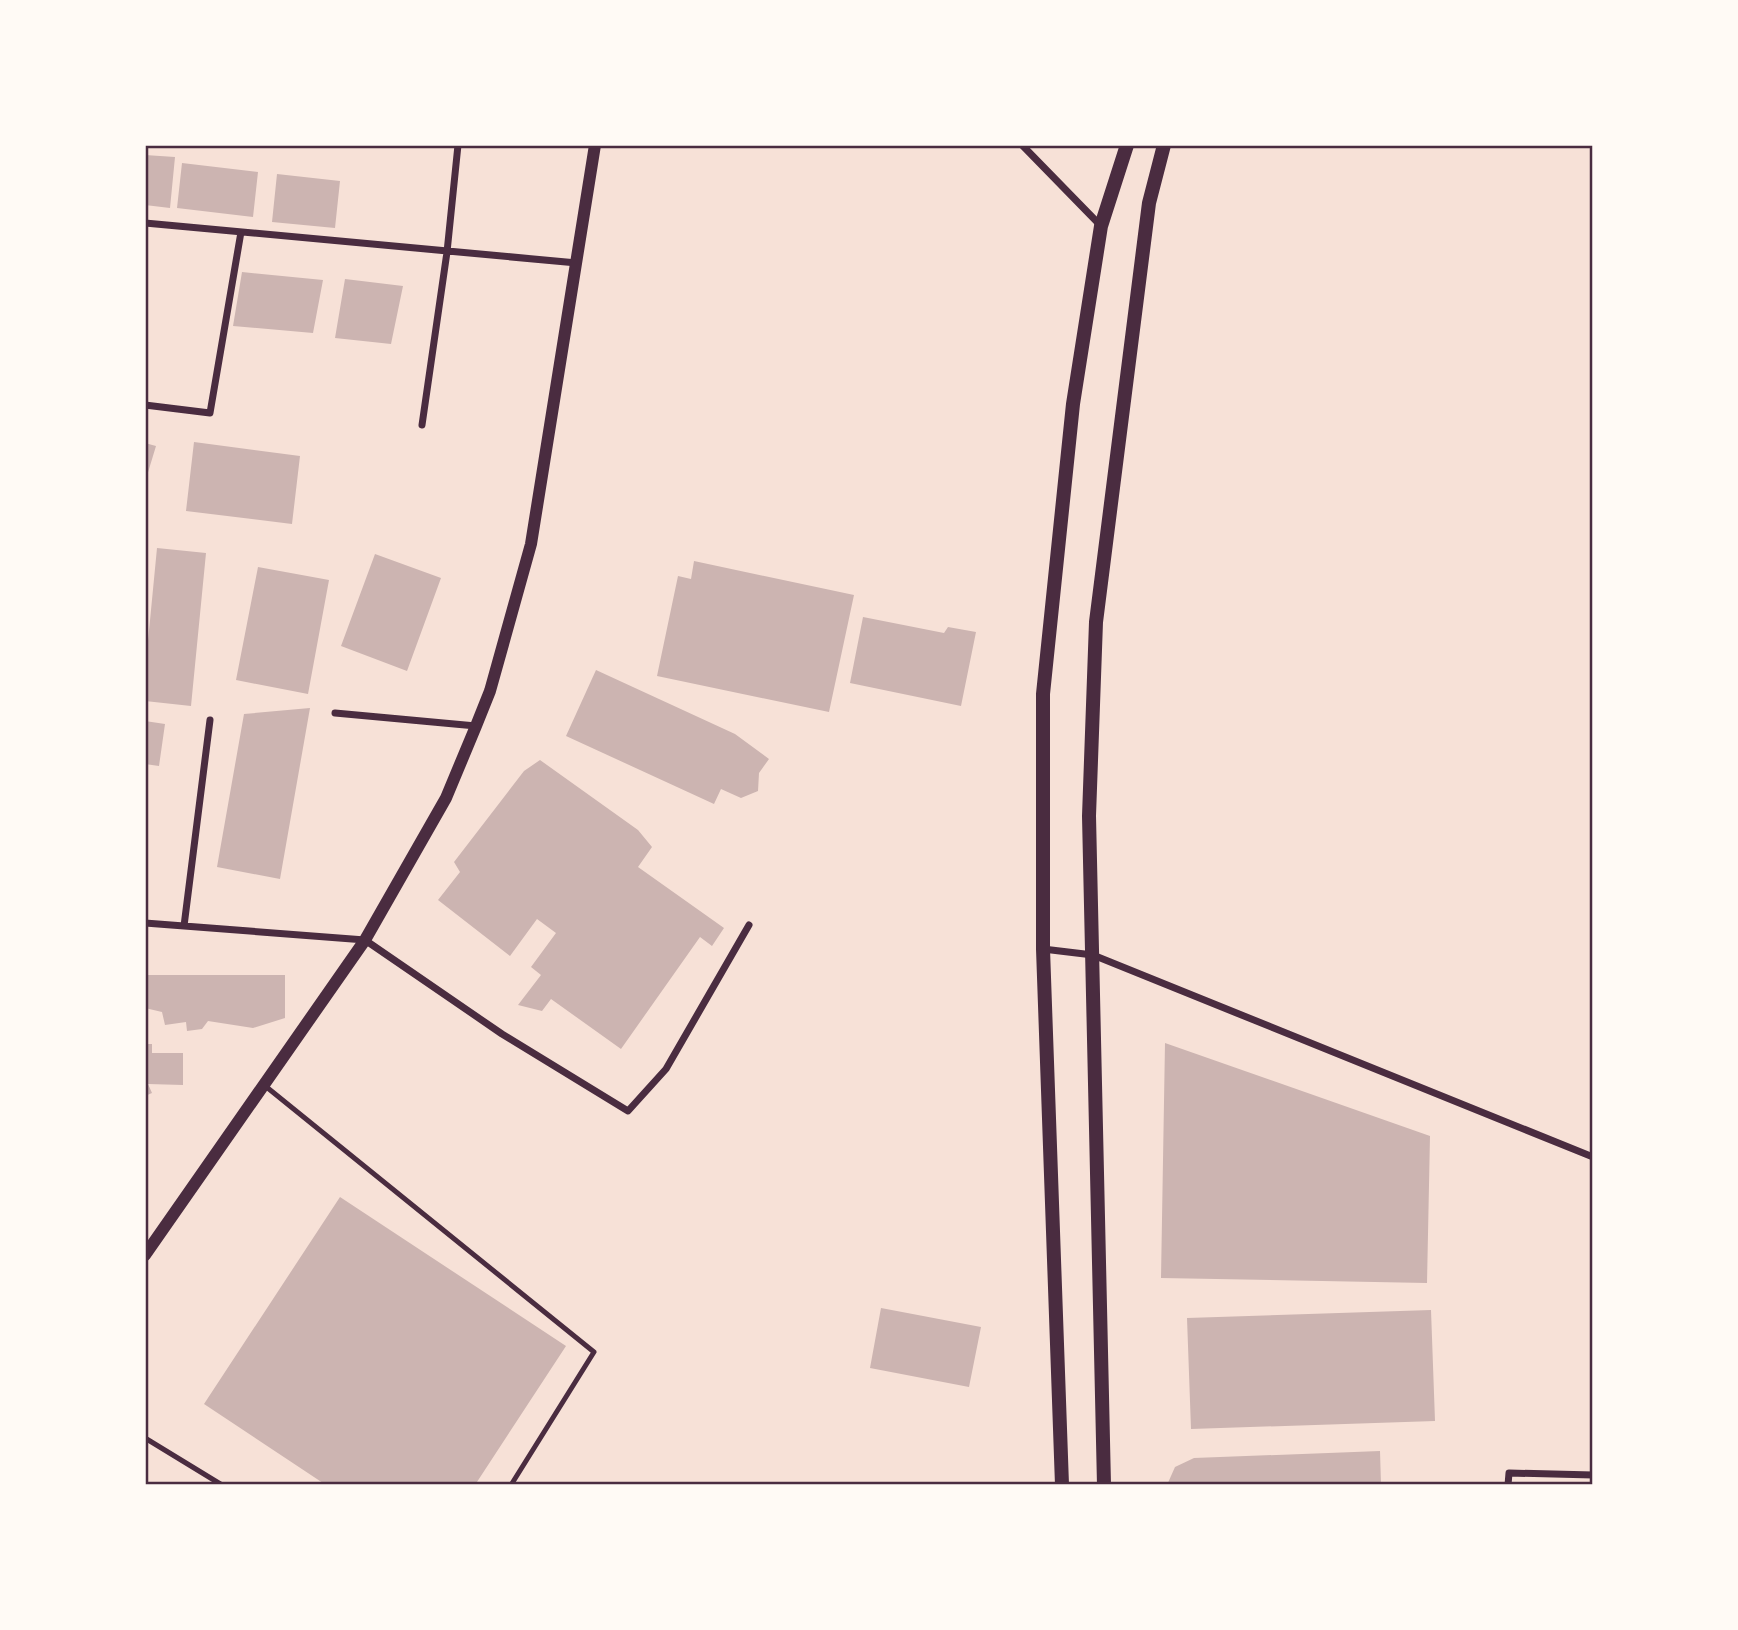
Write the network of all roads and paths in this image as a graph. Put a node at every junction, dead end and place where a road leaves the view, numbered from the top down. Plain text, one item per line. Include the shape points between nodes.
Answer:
1 (458, 145) edge
2 (596, 145) edge
3 (1022, 145) edge
4 (1127, 145) edge
5 (1164, 145) edge
6 (145, 223) edge
7 (1101, 226) junction
8 (241, 232) junction
9 (447, 251) junction
10 (578, 263) junction
11 (145, 405) edge
12 (422, 425) dead end
13 (335, 713) dead end
14 (210, 720) dead end
15 (476, 726) junction
16 (145, 923) edge
17 (749, 925) dead end
18 (184, 926) junction
19 (365, 940) junction
20 (1043, 949) junction
21 (1093, 955) junction
22 (264, 1085) junction
23 (1593, 1157) edge
24 (145, 1255) edge
25 (145, 1438) edge
26 (1593, 1475) edge
27 (222, 1485) edge
28 (511, 1485) edge
29 (1062, 1485) edge
30 (1104, 1485) edge
31 (1508, 1485) edge

1 - 9 street
2 - 10 street
3 - 7 street
4 - 7 main road
5 - 21 main road via 1149,203 1096,622 1089,816
6 - 8 street
7 - 20 main road via 1073,404 1043,694
8 - 9 street
8 - 11 street via 210,413
9 - 10 street
9 - 12 street
10 - 15 street via 531,544
13 - 15 street
14 - 18 street
15 - 19 street via 446,798
16 - 18 street
17 - 19 street via 666,1069 628,1111 502,1034
18 - 19 street
19 - 22 street
20 - 21 street
20 - 29 main road
21 - 23 street
21 - 30 main road
22 - 24 street
22 - 28 lane via 594,1352
25 - 27 lane
26 - 31 street via 1509,1474

